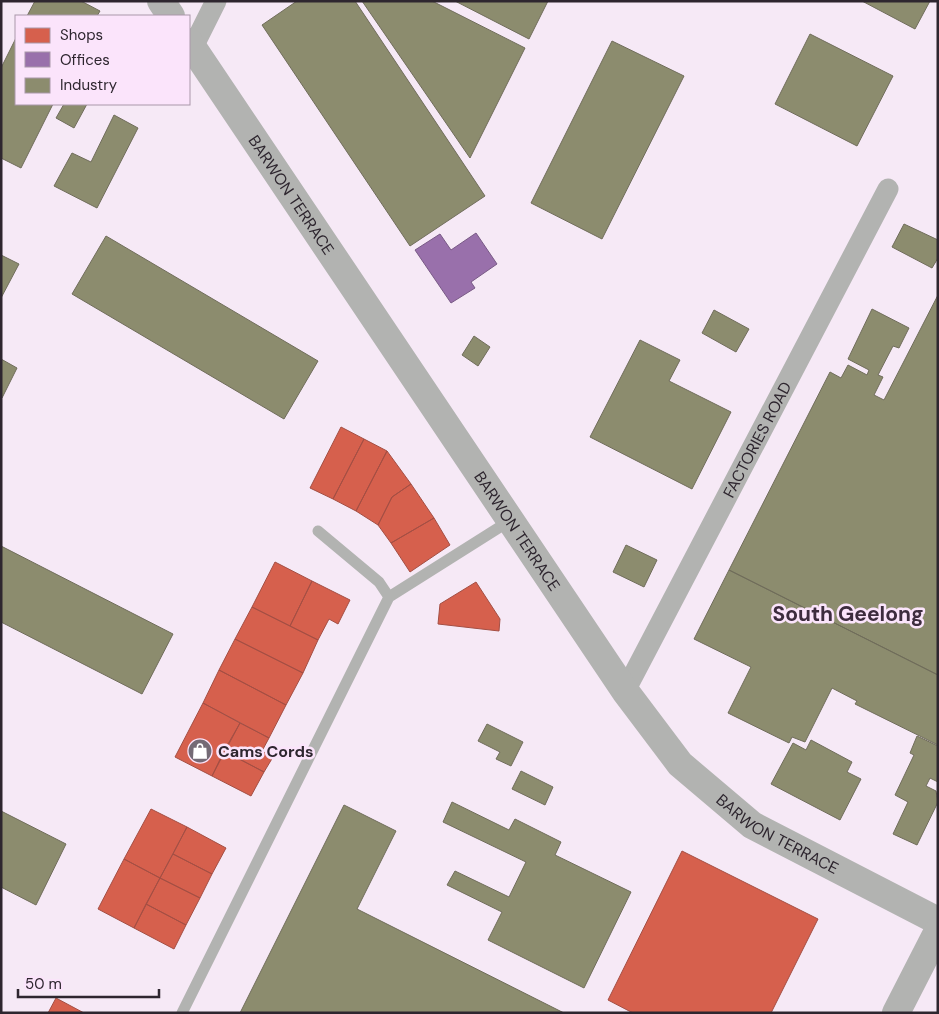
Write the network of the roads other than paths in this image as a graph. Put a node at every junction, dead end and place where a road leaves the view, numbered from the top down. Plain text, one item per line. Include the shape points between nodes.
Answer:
1 (161, 1) edge
2 (216, 1) edge
3 (170, 15) edge
4 (191, 44) edge
5 (888, 189) dead end
6 (511, 520) junction
7 (318, 531) dead end
8 (389, 597) junction
9 (625, 691) junction
10 (938, 921) edge
11 (938, 930) edge
12 (182, 1013) edge
13 (896, 1013) edge

1 - 3 street
2 - 4 street
4 - 6 street, BARWON TERRACE
5 - 9 street, FACTORIES ROAD
6 - 8 lane
6 - 9 street, BARWON TERRACE
7 - 8 lane via 379,582
8 - 12 lane
9 - 10 street, BARWON TERRACE via 680,764 752,825
11 - 13 street

